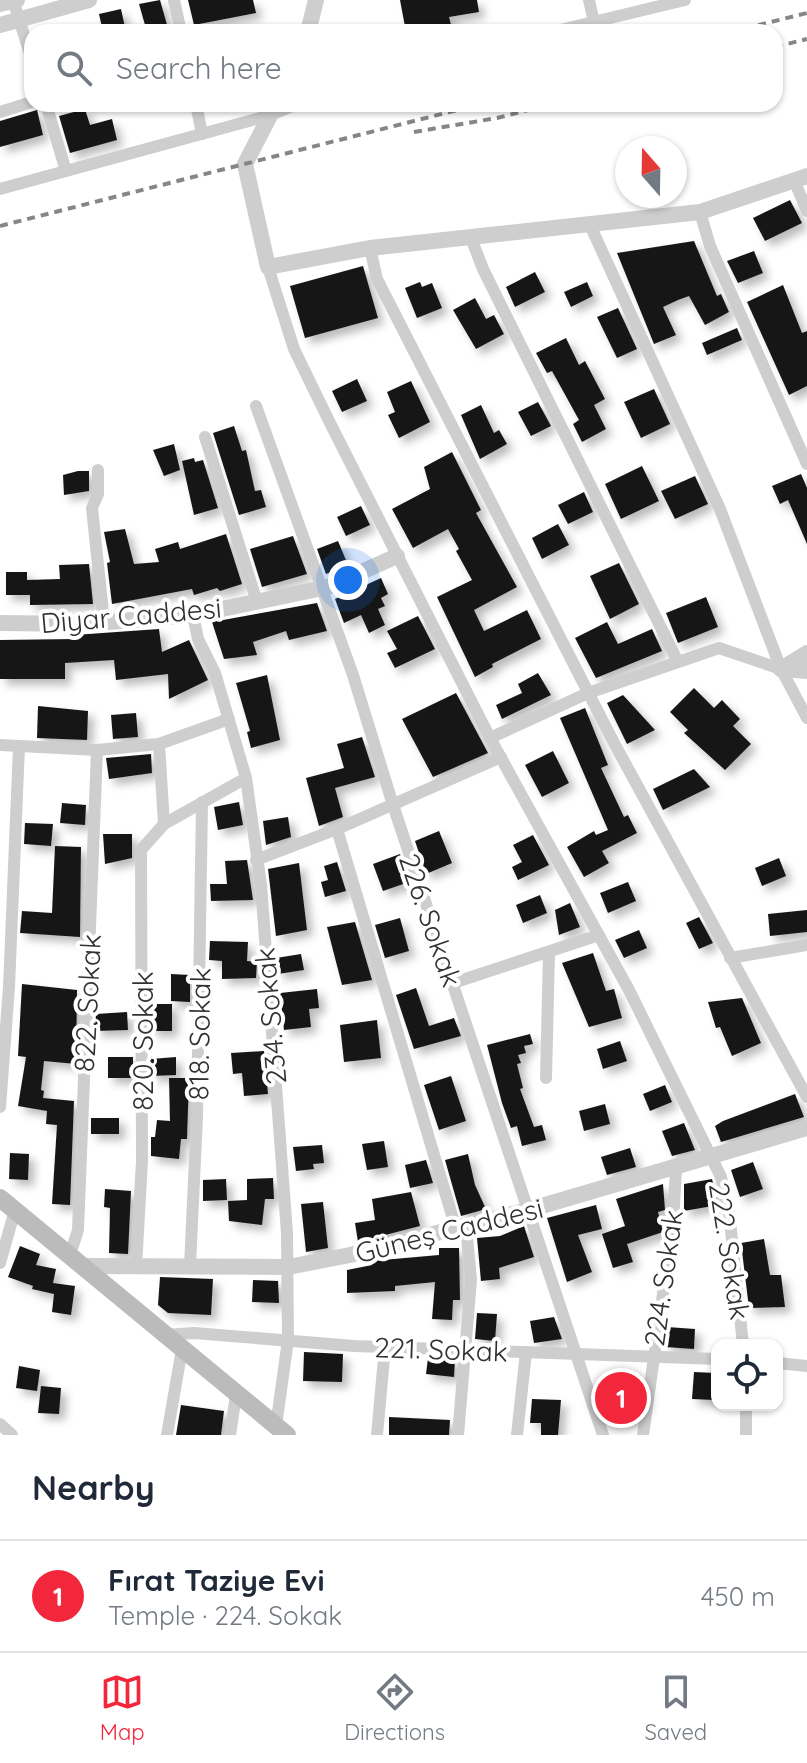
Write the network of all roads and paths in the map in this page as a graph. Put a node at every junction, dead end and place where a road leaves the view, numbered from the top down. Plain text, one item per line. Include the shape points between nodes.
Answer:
1 (14, 0) edge
2 (89, 0) edge
3 (174, 0) edge
4 (316, 0) edge
5 (589, 0) edge
6 (685, 0) edge
7 (0, 4) edge
8 (20, 21) junction
9 (594, 22) junction
10 (179, 24) edge
11 (310, 24) edge
12 (586, 24) edge
13 (0, 25) edge
14 (24, 34) edge
15 (24, 104) edge
16 (0, 112) edge
17 (48, 112) edge
18 (198, 112) edge
19 (268, 112) edge
20 (273, 112) edge
21 (202, 134) junction
22 (66, 171) junction
23 (800, 178) edge
24 (0, 189) edge
25 (807, 211) edge
26 (700, 212) junction
27 (590, 225) junction
28 (471, 238) junction
29 (370, 248) junction
30 (268, 267) junction
31 (256, 406) dead end
32 (205, 437) dead end
33 (807, 464) edge
34 (98, 470) dead end
35 (397, 556) junction
36 (320, 588) junction
37 (257, 602) junction
38 (193, 615) junction
39 (104, 622) junction
40 (0, 623) edge
41 (807, 653) edge
42 (677, 660) junction
43 (781, 669) junction
44 (807, 671) edge
45 (588, 693) junction
46 (807, 718) edge
47 (229, 719) junction
48 (490, 738) junction
49 (159, 744) junction
50 (0, 745) edge
51 (19, 746) junction
52 (97, 750) junction
53 (501, 757) junction
54 (246, 778) junction
55 (202, 802) junction
56 (393, 805) junction
57 (164, 824) junction
58 (337, 829) junction
59 (256, 860) junction
60 (599, 935) junction
61 (807, 945) edge
62 (549, 953) junction
63 (730, 958) junction
64 (453, 983) junction
65 (546, 1078) dead end
66 (807, 1097) edge
67 (0, 1107) edge
68 (807, 1128) edge
69 (712, 1157) junction
70 (676, 1169) junction
71 (8, 1204) edge
72 (528, 1210) junction
73 (461, 1227) junction
74 (75, 1261) junction
75 (0, 1263) edge
76 (190, 1266) junction
77 (136, 1267) junction
78 (288, 1267) junction
79 (165, 1335) junction
80 (742, 1339) edge
81 (288, 1340) junction
82 (385, 1347) junction
83 (182, 1349) junction
84 (467, 1349) junction
85 (526, 1352) junction
86 (577, 1352) junction
87 (653, 1356) junction
88 (711, 1359) edge
89 (783, 1364) edge
90 (807, 1366) edge
91 (236, 1395) junction
92 (746, 1411) edge
93 (0, 1424) edge
94 (282, 1431) edge
95 (12, 1435) edge
96 (167, 1435) edge
97 (230, 1435) edge
98 (377, 1435) edge
99 (458, 1435) edge
100 (517, 1435) edge
101 (603, 1435) edge
102 (643, 1435) edge
103 (746, 1435) edge

1 - 7 street
1 - 8 street
2 - 8 street
3 - 10 street
4 - 11 street
5 - 9 street
6 - 9 street
8 - 13 street
8 - 14 street
9 - 12 street
15 - 16 street
17 - 22 street
18 - 21 street
19 - 21 street
20 - 30 street via 245,164
21 - 22 street
22 - 24 street
23 - 25 street
23 - 26 street
26 - 27 street
26 - 33 street via 710,246
27 - 28 street
27 - 43 street via 720,509
28 - 29 street
28 - 42 street
29 - 30 street
29 - 45 street via 377,279
30 - 35 street, 222. Sokak via 294,349
31 - 36 street, 226. Sokak
32 - 37 street
34 - 39 street via 92,508
35 - 36 street, Diyar Caddesi
35 - 48 street, 222. Sokak
36 - 37 street, Diyar Caddesi
36 - 56 street, 226. Sokak
37 - 38 street, Diyar Caddesi
38 - 39 street, Diyar Caddesi
38 - 47 street, 234. Sokak
39 - 40 street, Diyar Caddesi
41 - 43 street
42 - 43 street via 719,648
42 - 45 street
43 - 44 street
43 - 46 street
45 - 48 street
45 - 63 street
47 - 49 street
47 - 54 street, 234. Sokak
48 - 53 street, 222. Sokak
49 - 52 street
49 - 57 street
50 - 51 street
51 - 52 street
51 - 67 street
52 - 74 street, 822. Sokak
53 - 56 street
53 - 60 street, 222. Sokak
54 - 55 street, 820. Sokak
54 - 59 street, 234. Sokak
55 - 57 street, 820. Sokak
55 - 76 street, 818. Sokak
56 - 58 street
56 - 64 street, 226. Sokak
57 - 77 street, 820. Sokak via 141,850 143,1070
58 - 59 street
58 - 73 street
59 - 78 street, 234. Sokak
60 - 62 street
60 - 69 street, 222. Sokak
61 - 63 street
62 - 64 street
62 - 65 street
63 - 66 street
64 - 72 street, 226. Sokak
68 - 69 street, Güneş Caddesi
69 - 70 street, Güneş Caddesi
69 - 80 street, 222. Sokak via 729,1211
70 - 72 street, Güneş Caddesi
70 - 87 street, 224. Sokak
71 - 74 main road
71 - 75 street
72 - 73 street, Güneş Caddesi
72 - 86 street, 226. Sokak
73 - 78 street, Güneş Caddesi
73 - 84 street via 471,1280
74 - 77 street, Güneş Caddesi
74 - 79 main road
76 - 77 street, Güneş Caddesi
76 - 78 street, Güneş Caddesi
78 - 81 street, 234. Sokak
79 - 81 street, 221. Sokak
79 - 83 main road
81 - 82 street, 221. Sokak
81 - 94 street, 234. Sokak
82 - 84 street, 221. Sokak
82 - 98 street
83 - 91 main road
83 - 96 street
84 - 85 street, 221. Sokak
84 - 99 street
85 - 86 street, 221. Sokak
85 - 100 street
86 - 87 street, 221. Sokak
86 - 101 street, 226. Sokak
87 - 88 street, 221. Sokak
87 - 102 street, 224. Sokak
89 - 90 street
91 - 94 main road
91 - 97 street
92 - 103 street
93 - 95 street

